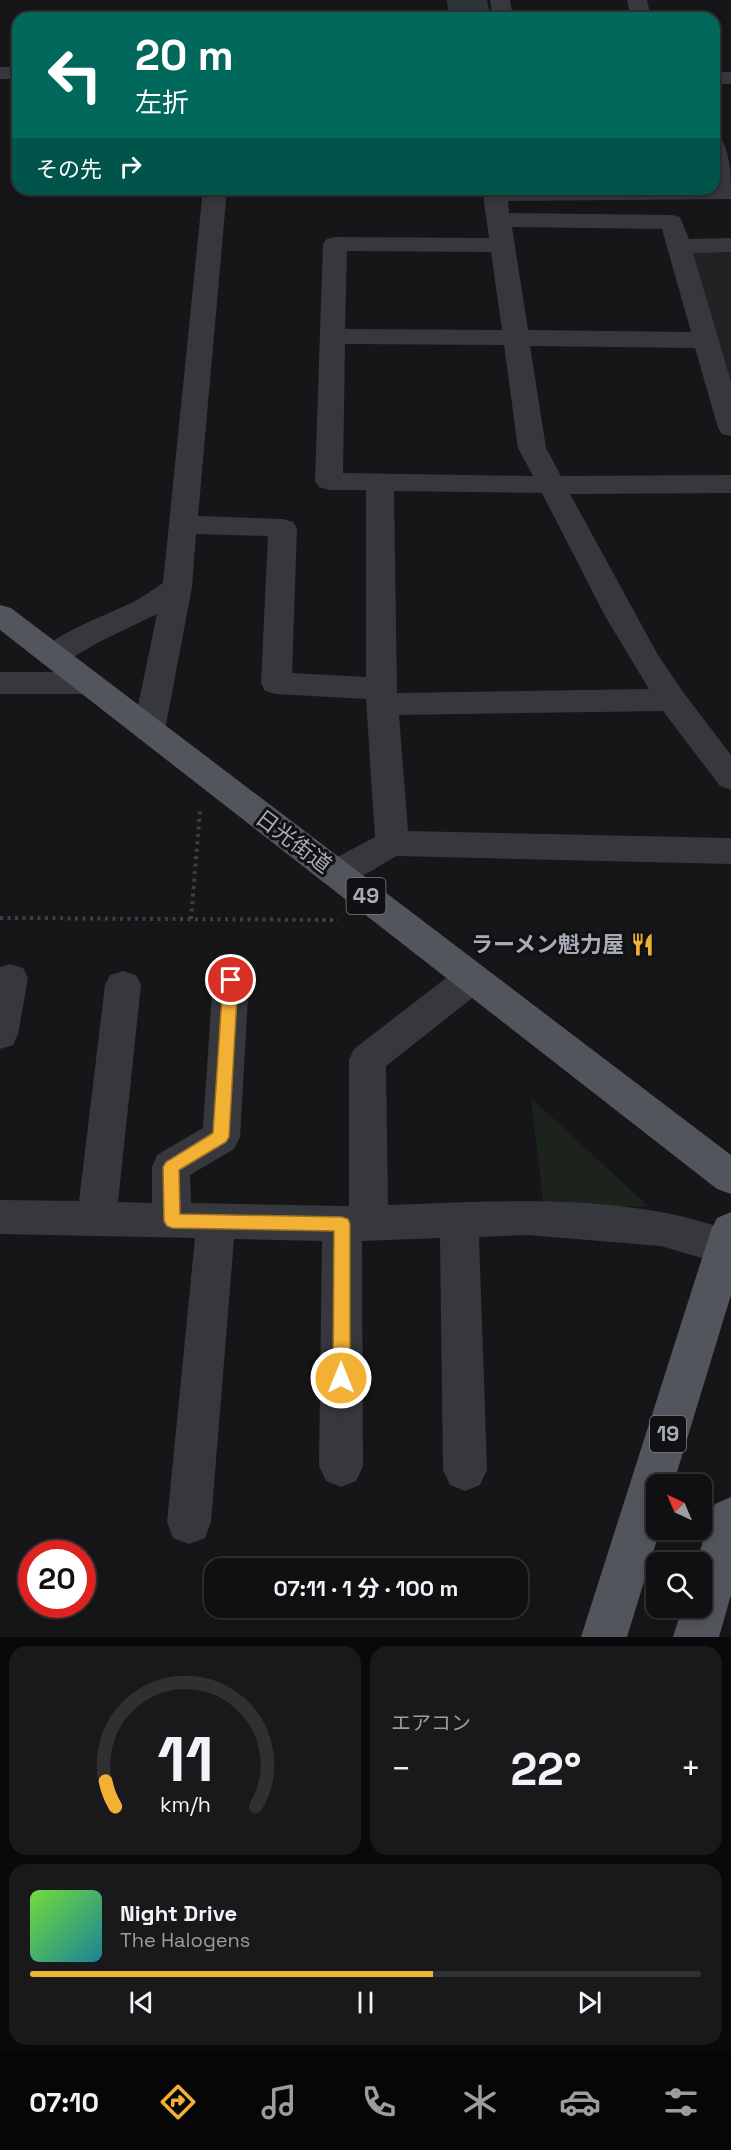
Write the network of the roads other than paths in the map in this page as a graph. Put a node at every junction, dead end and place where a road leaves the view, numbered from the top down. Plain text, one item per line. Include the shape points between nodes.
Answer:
1 (720, 164) edge
2 (729, 192) edge
3 (215, 195) edge
4 (641, 195) edge
5 (499, 212) edge
6 (731, 245) edge
7 (679, 246) junction
8 (333, 336) junction
9 (517, 339) junction
10 (706, 340) junction
11 (731, 428) edge
12 (380, 484) junction
13 (731, 484) edge
14 (552, 485) junction
15 (182, 524) junction
16 (177, 587) junction
17 (0, 615) edge
18 (52, 656) junction
19 (87, 682) junction
20 (1, 686) edge
21 (381, 696) junction
22 (672, 700) junction
23 (149, 730) junction
24 (731, 778) edge
25 (392, 843) junction
26 (731, 851) edge
27 (336, 873) junction
28 (10, 978) dead end
29 (472, 978) junction
30 (231, 980) dead end
31 (123, 985) dead end
32 (0, 1034) edge
33 (731, 1177) edge
34 (0, 1217) edge
35 (97, 1218) junction
36 (172, 1221) junction
37 (216, 1221) junction
38 (459, 1222) junction
39 (356, 1224) junction
40 (729, 1239) edge
41 (341, 1466) dead end
42 (465, 1470) dead end
43 (731, 1519) edge
44 (189, 1522) dead end
45 (604, 1637) edge
46 (696, 1637) edge

1 - 2 street
3 - 15 street
4 - 5 street
5 - 7 street via 672,222
5 - 8 street via 335,244
5 - 9 street
6 - 7 street
7 - 10 street
8 - 9 street
8 - 12 street via 329,481
9 - 10 street
9 - 14 street via 532,448
10 - 11 street
12 - 14 street
12 - 21 street
13 - 14 street
14 - 22 street via 620,616
15 - 16 street
15 - 21 street via 283,528 276,683
16 - 18 street via 144,609 88,634
16 - 23 street
17 - 18 main road, 日光街道 / 49
18 - 19 main road, 日光街道 / 49
19 - 20 street
19 - 23 main road, 日光街道 / 49
21 - 22 street
21 - 25 street
22 - 24 street
23 - 27 main road, 日光街道 / 49
25 - 26 street
25 - 27 street
27 - 29 main road, 日光街道 / 49
28 - 32 street
29 - 33 main road, 日光街道 / 49
29 - 39 street via 367,1060
30 - 36 street via 221,1137 171,1167
31 - 35 street
34 - 35 street
35 - 36 street
36 - 37 street
37 - 39 street
37 - 44 street
38 - 39 street
38 - 40 street via 526,1218 661,1228
38 - 42 street
39 - 41 street
40 - 45 main road, 19
43 - 46 main road

